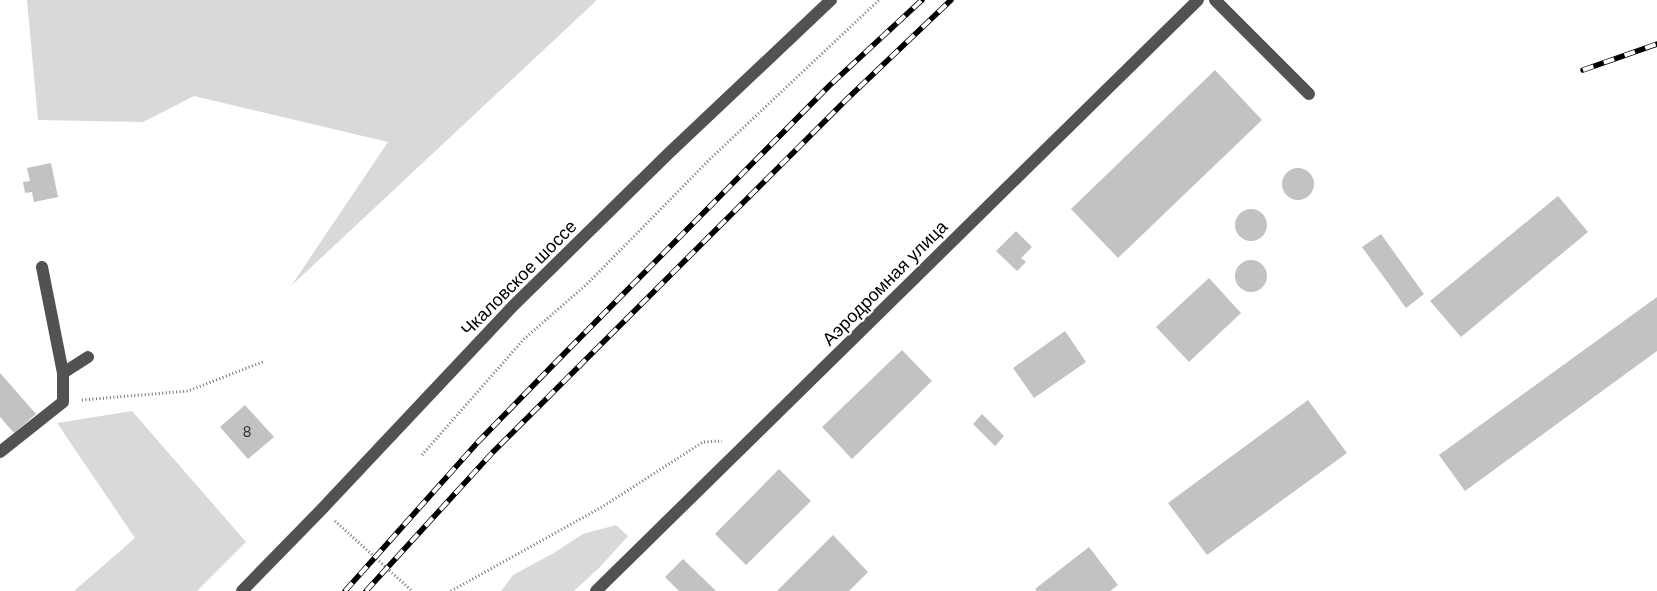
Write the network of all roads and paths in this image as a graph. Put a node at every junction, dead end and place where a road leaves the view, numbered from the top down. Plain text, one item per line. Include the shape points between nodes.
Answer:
1 (831, 0) edge
2 (878, 0) edge
3 (1198, 0) edge
4 (1215, 0) edge
5 (1309, 94) dead end
6 (42, 267) dead end
7 (88, 357) dead end
8 (265, 361) dead end
9 (63, 373) junction
10 (63, 402) junction
11 (752, 439) junction
12 (0, 452) edge
13 (422, 454) dead end
14 (347, 532) dead end
15 (242, 591) edge
16 (412, 591) edge
17 (452, 591) edge
18 (596, 591) edge

1 - 15 street, Чкаловское шоссе via 513,306
2 - 13 path via 710,159 587,284 524,339
3 - 11 street, Аэродромная улица
4 - 5 street
6 - 9 street
7 - 9 street
8 - 10 path via 188,391
9 - 10 street
10 - 12 street
11 - 17 path via 703,442 602,507
11 - 18 street, Аэродромная улица
14 - 16 path

